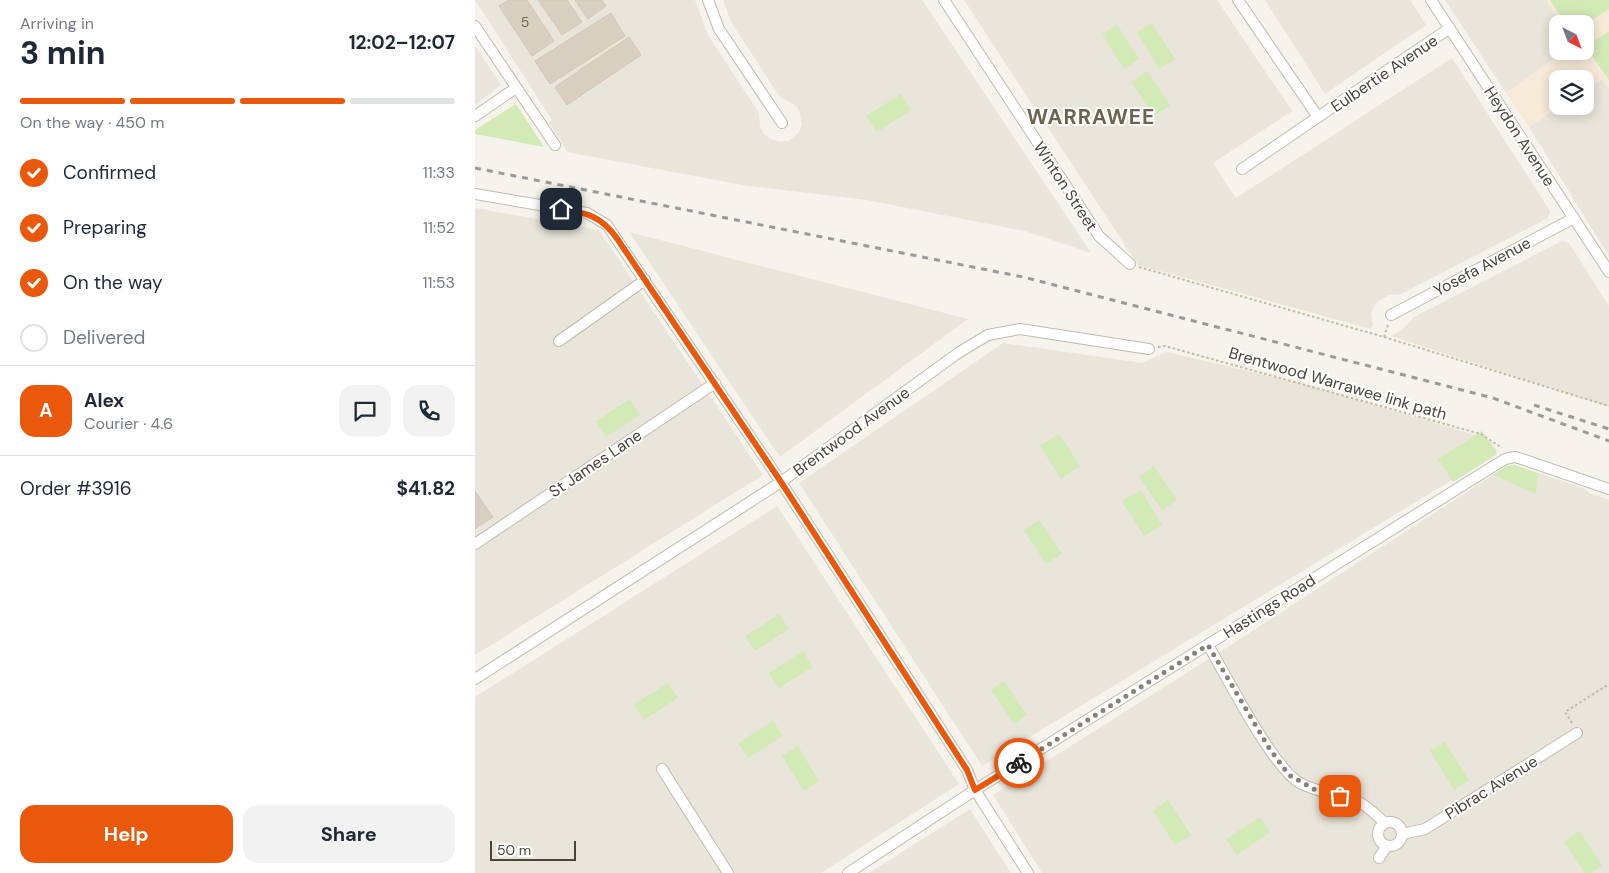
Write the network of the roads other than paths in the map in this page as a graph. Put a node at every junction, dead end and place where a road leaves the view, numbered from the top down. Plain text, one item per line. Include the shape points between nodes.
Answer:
1 (708, 0) edge
2 (944, 0) edge
3 (1238, 0) edge
4 (1431, 0) edge
5 (475, 26) edge
6 (1450, 28) junction
7 (515, 88) junction
8 (475, 116) edge
9 (1318, 118) junction
10 (782, 123) dead end
11 (555, 145) dead end
12 (1242, 169) dead end
13 (475, 194) edge
14 (1574, 218) junction
15 (1129, 264) road end
16 (1609, 272) edge
17 (645, 280) junction
18 (1391, 315) dead end
19 (559, 341) dead end
20 (1149, 349) road end
21 (715, 383) junction
22 (781, 482) junction
23 (1609, 489) edge
24 (475, 544) edge
25 (1208, 645) junction
26 (475, 678) edge
27 (1577, 732) road end
28 (662, 769) dead end
29 (975, 790) junction
30 (1385, 823) junction
31 (1402, 834) junction
32 (1386, 846) junction
33 (1379, 858) dead end
34 (854, 871) edge
35 (728, 873) edge
36 (1028, 873) edge

1 - 10 street via 719,29
2 - 15 street, Winton Street via 1099,236
3 - 9 street, Eulbertie Avenue
4 - 6 street, Heydon Avenue
5 - 7 street
6 - 9 street, Eulbertie Avenue
6 - 14 street, Heydon Avenue
7 - 8 street
7 - 11 street
9 - 12 street, Eulbertie Avenue
13 - 17 street via 587,213 599,219 612,231
14 - 16 street, Heydon Avenue
14 - 18 street, Yosefa Avenue
17 - 19 street
17 - 21 street
20 - 22 street, Brentwood Avenue via 1020,329 989,335 958,353
21 - 22 street
21 - 24 street, St James Lane
22 - 26 street, Brentwood Avenue
22 - 29 street via 967,770
23 - 25 street, Hastings Road via 1515,457 1505,459
25 - 29 street, Hastings Road
25 - 30 street via 1269,748 1289,775 1319,792 1354,800 1368,807
27 - 31 street, Pibrac Avenue via 1425,829
28 - 35 street
29 - 34 street, Hastings Road
29 - 36 street
30 - 31 street via 1396,824
30 - 32 street via 1377,834
31 - 32 street via 1396,845
32 - 33 street

